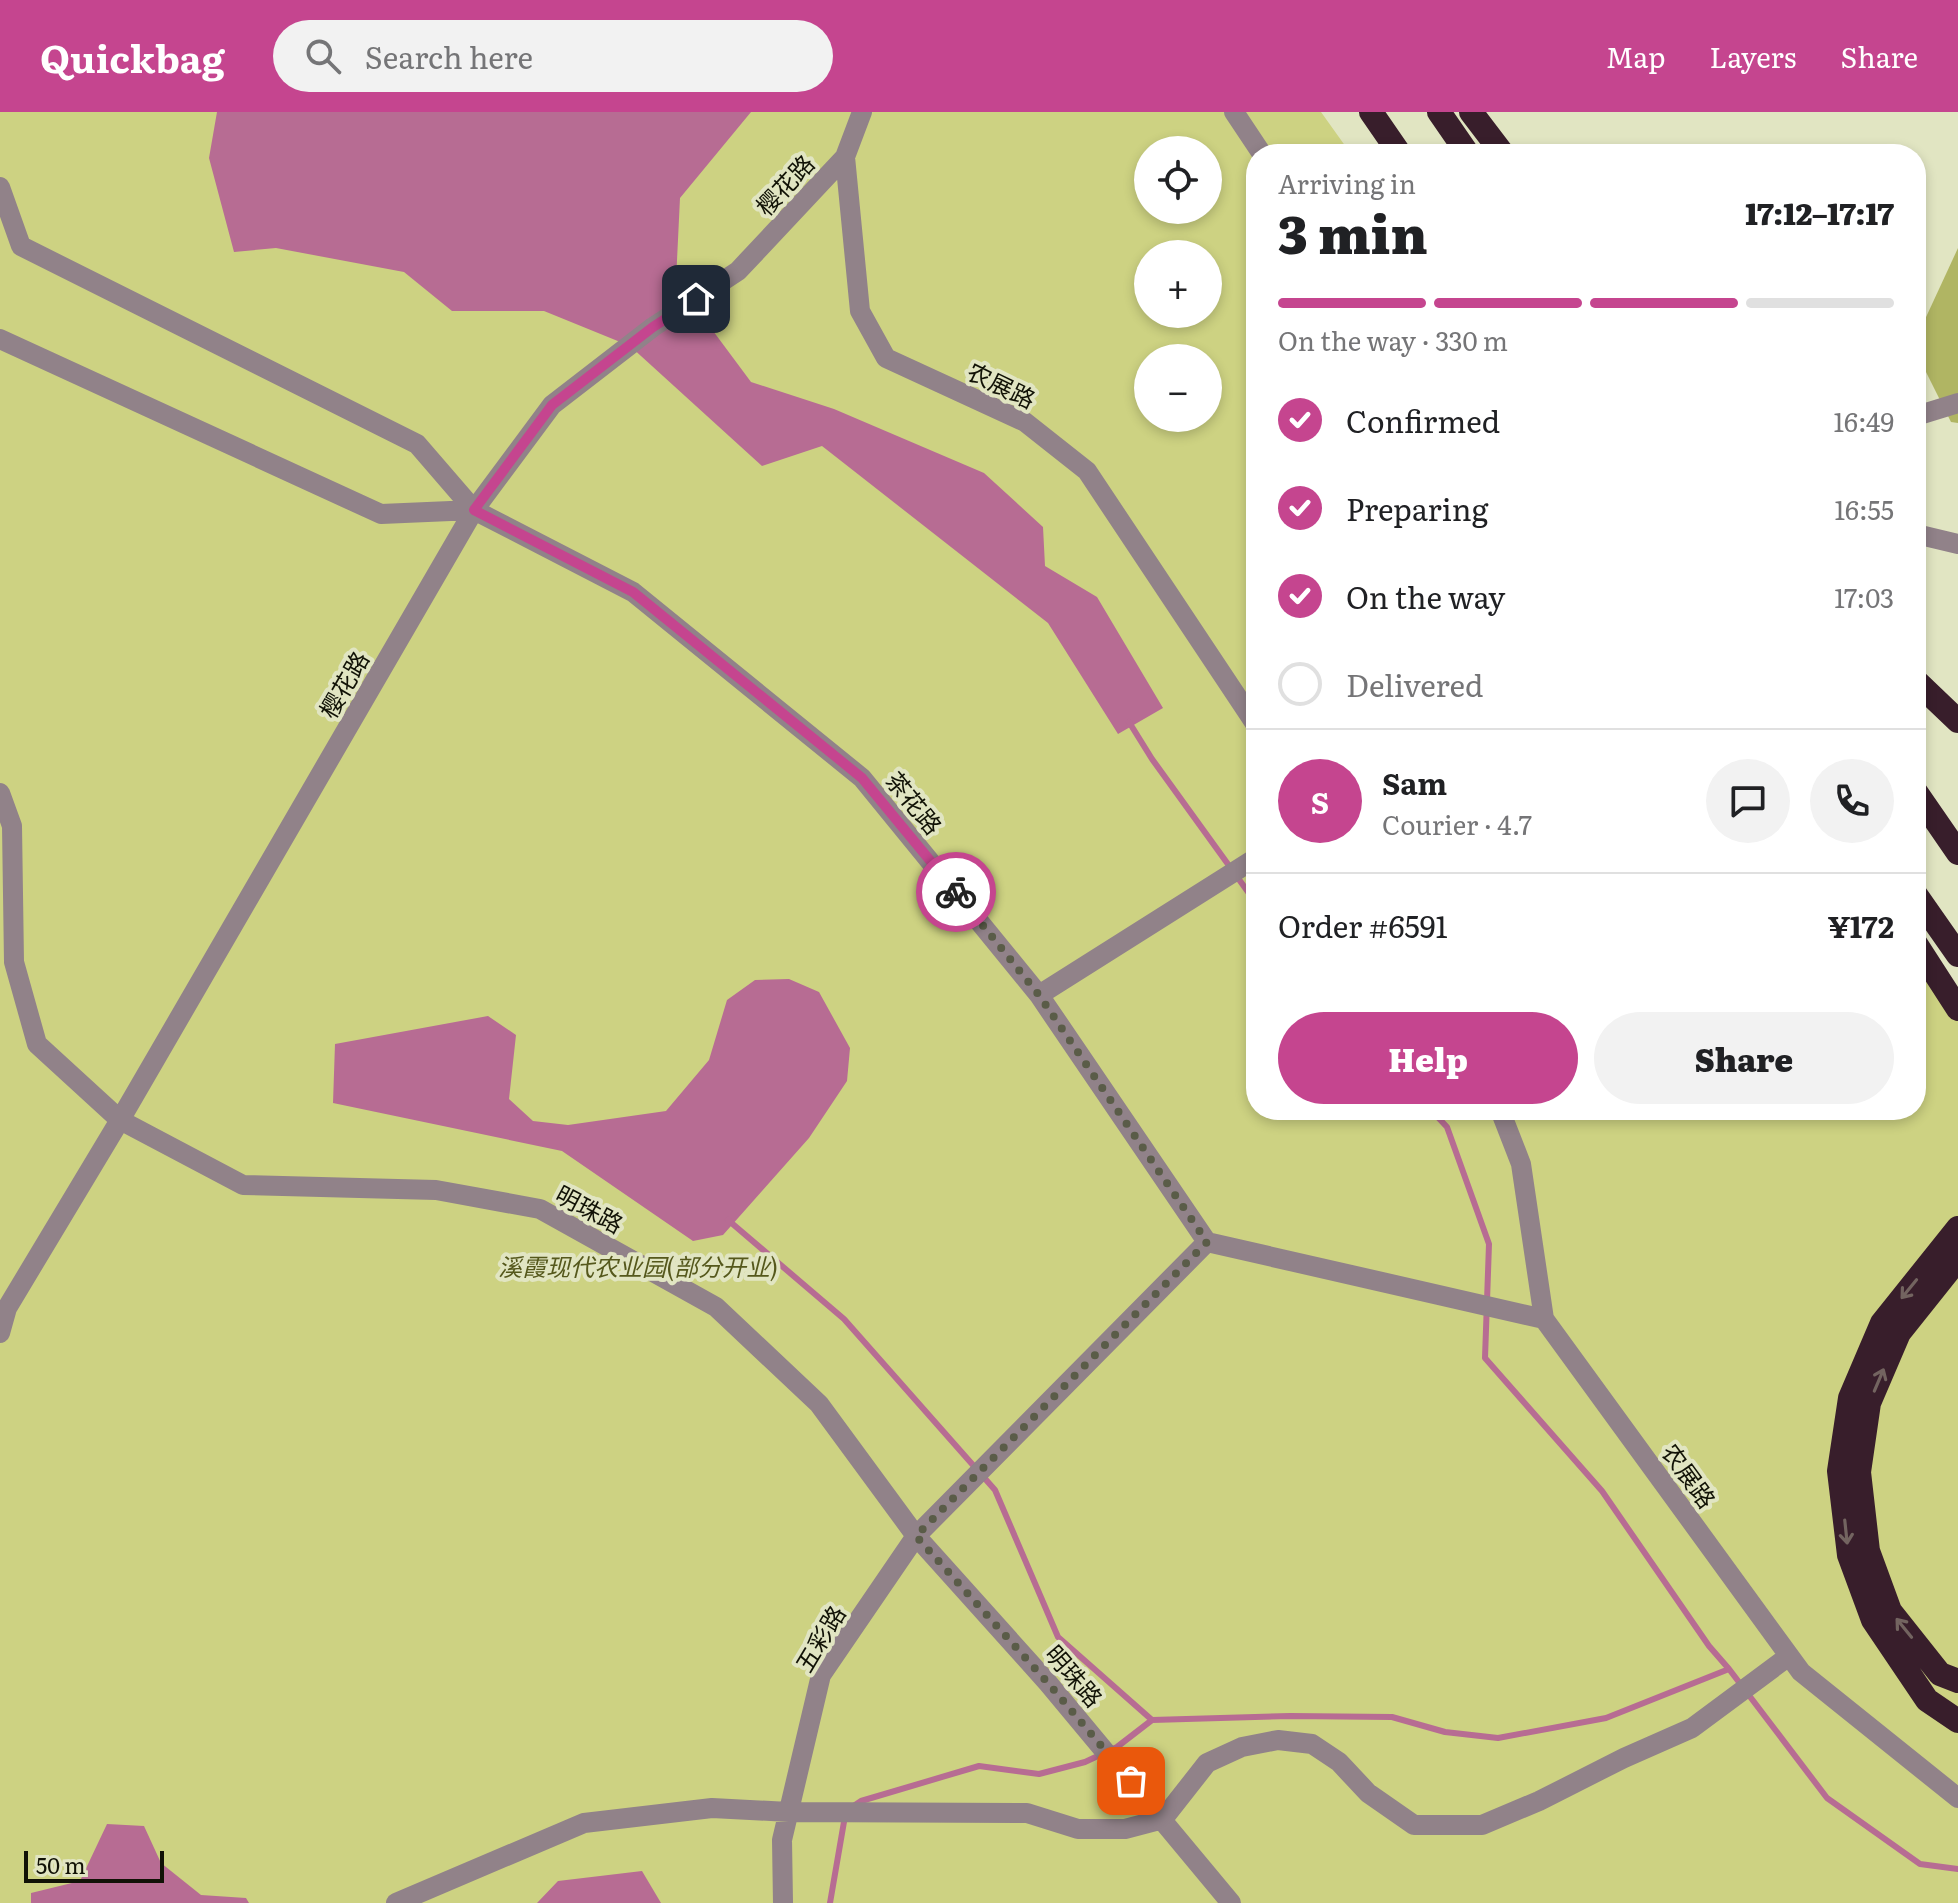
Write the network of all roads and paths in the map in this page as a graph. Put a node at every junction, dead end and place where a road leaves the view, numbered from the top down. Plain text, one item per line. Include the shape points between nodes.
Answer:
1 (862, 112) edge
2 (1234, 112) edge
3 (1371, 112) edge
4 (1439, 112) edge
5 (1471, 112) edge
6 (1255, 144) edge
7 (1393, 144) edge
8 (1461, 144) edge
9 (1495, 144) edge
10 (845, 157) junction
11 (0, 187) edge
12 (0, 339) edge
13 (1958, 403) edge
14 (1926, 413) edge
15 (474, 510) junction
16 (1926, 536) edge
17 (1958, 544) edge
18 (1926, 691) edge
19 (1246, 710) edge
20 (1958, 721) edge
21 (0, 793) edge
22 (1926, 807) edge
23 (1958, 853) edge
24 (1246, 865) edge
25 (1926, 909) edge
26 (1958, 955) edge
27 (1926, 959) edge
28 (1039, 995) junction
29 (1958, 1009) edge
30 (120, 1120) junction
31 (1504, 1120) edge
32 (1958, 1228) edge
33 (1207, 1242) junction
34 (1958, 1259) edge
35 (1544, 1319) junction
36 (0, 1333) edge
37 (916, 1536) junction
38 (1789, 1656) junction
39 (1958, 1681) edge
40 (1958, 1721) edge
41 (1958, 1798) edge
42 (789, 1812) junction
43 (1163, 1819) junction
44 (396, 1903) edge
45 (783, 1903) edge
46 (1231, 1903) edge

1 - 10 street, 农展路
2 - 6 street
3 - 7 highway
4 - 8 highway
5 - 9 highway
10 - 15 street, 樱花路 via 738,271 653,327 552,405
10 - 19 street, 农展路 via 860,311 886,358 1025,422 1087,471
11 - 15 street via 21,246 417,444
12 - 15 street via 381,514
13 - 14 street
15 - 28 street, 茶花路 via 633,592 862,778
15 - 30 street, 樱花路
16 - 17 street
18 - 20 highway
21 - 30 street, 明珠路 via 12,826 14,962 37,1044
22 - 23 highway
24 - 28 street
25 - 26 highway
27 - 29 highway
28 - 33 street, 茶花路
30 - 36 street, 樱花路 via 7,1308
30 - 37 street, 明珠路 via 243,1185 436,1190 540,1209 716,1307 819,1404
31 - 35 street, 农展路 via 1521,1164
32 -> 40 highway via 1882,1323 1850,1398 1839,1471 1849,1555 1873,1620 1927,1700
33 - 35 street
33 - 37 street, 五彩路
39 -> 34 highway via 1940,1674 1890,1611 1868,1551 1859,1472 1869,1403 1899,1333
35 - 38 street, 农展路
37 - 42 street, 五彩路 via 821,1675
37 - 43 street, 明珠路
38 - 41 street, 农展路 via 1801,1672
38 - 43 street via 1692,1728 1482,1825 1414,1825 1312,1744 1278,1740 1242,1747 1207,1763
42 - 43 street via 1027,1813 1078,1829 1125,1829
42 - 44 street via 712,1808 584,1823
42 - 45 street, 五彩路 via 782,1840
43 - 46 street, 明珠路

